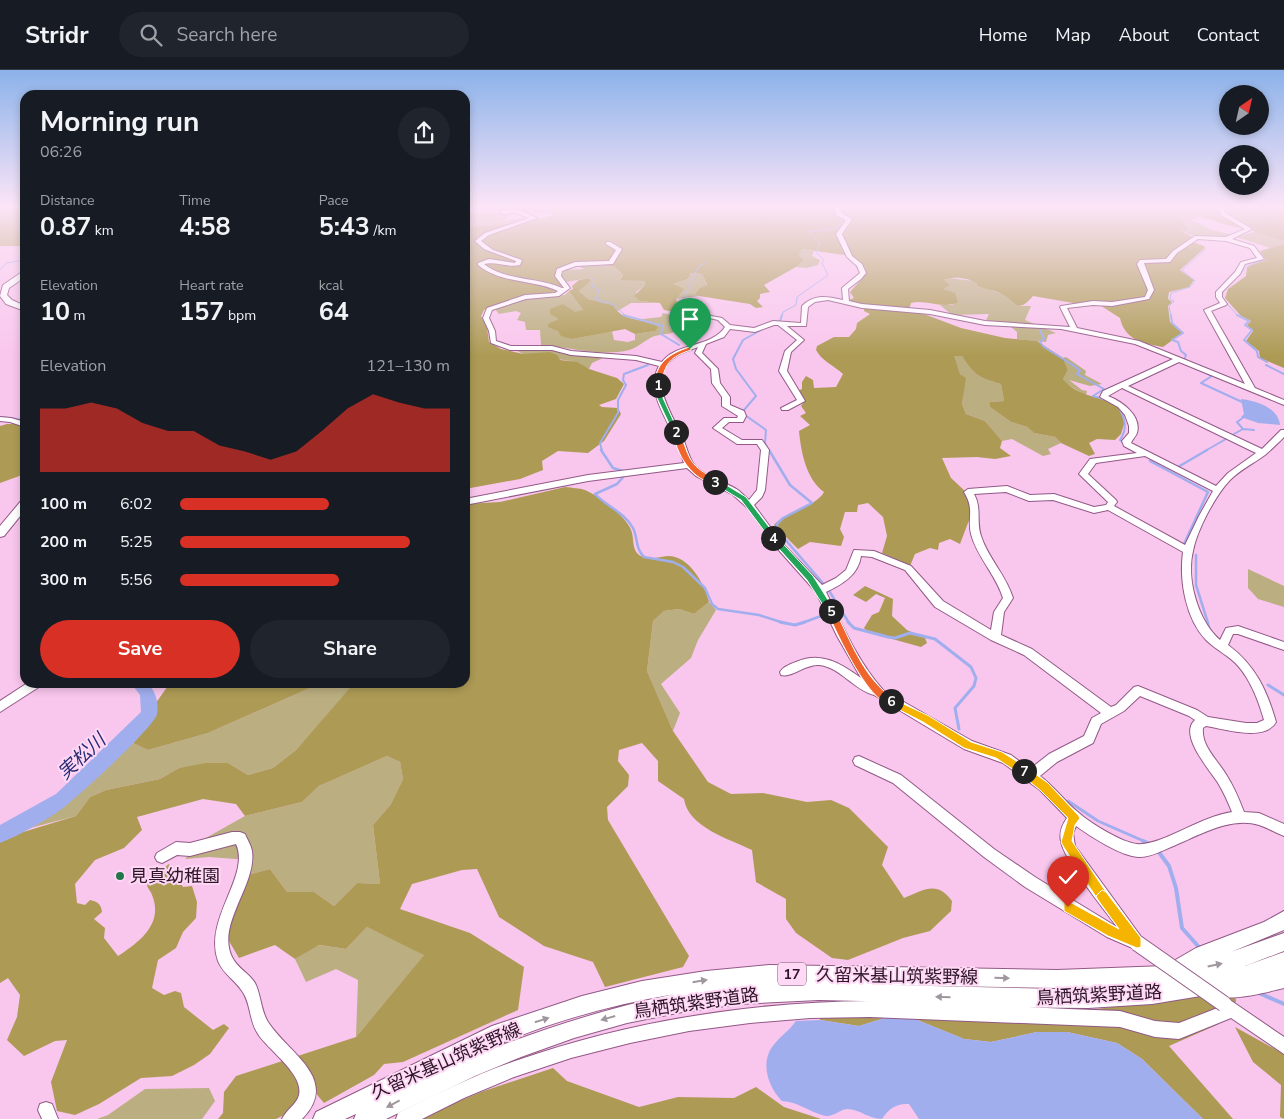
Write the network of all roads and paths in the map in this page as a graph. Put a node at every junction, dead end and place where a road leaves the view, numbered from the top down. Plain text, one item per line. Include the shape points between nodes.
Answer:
1 (510, 257) edge
2 (614, 257) edge
3 (850, 257) edge
4 (1171, 257) edge
5 (1260, 257) edge
6 (20, 277) edge
7 (3, 286) edge
8 (563, 291) junction
9 (846, 301) junction
10 (20, 306) edge
11 (703, 315) dead end
12 (780, 323) junction
13 (728, 327) junction
14 (1074, 329) junction
15 (704, 344) junction
16 (1179, 359) junction
17 (663, 365) junction
18 (1123, 386) junction
19 (1252, 390) junction
20 (1284, 403) edge
21 (785, 408) dead end
22 (0, 419) edge
23 (20, 423) edge
24 (1284, 432) edge
25 (1262, 452) junction
26 (1146, 454) junction
27 (688, 465) junction
28 (1217, 490) junction
29 (470, 501) edge
30 (750, 504) junction
31 (1109, 507) junction
32 (20, 508) edge
33 (0, 533) edge
34 (1188, 551) junction
35 (824, 589) junction
36 (995, 637) junction
37 (1222, 646) junction
38 (1284, 646) edge
39 (785, 672) dead end
40 (29, 688) edge
41 (879, 694) junction
42 (0, 707) edge
43 (1111, 714) junction
44 (1205, 721) junction
45 (859, 761) dead end
46 (1031, 776) junction
47 (1240, 817) junction
48 (1075, 818) junction
49 (1284, 830) edge
50 (162, 857) dead end
51 (1284, 920) edge
52 (1137, 942) junction
53 (1284, 942) edge
54 (1284, 961) edge
55 (1284, 979) edge
56 (1170, 983) junction
57 (1228, 1007) junction
58 (1284, 1046) edge
59 (290, 1119) edge
60 (323, 1119) edge
61 (364, 1119) edge
62 (404, 1119) edge

1 - 8 street via 519,260 518,264 510,266 487,261 480,264
2 - 8 street via 610,263 575,264 559,270 558,276 567,288
3 - 9 street via 860,265 863,273 845,288
4 - 14 street via 1168,261 1142,261 1140,264 1151,290 1141,301 1063,307
5 - 19 street via 1243,263 1238,273 1219,292 1224,304 1207,310
6 - 7 main road
7 - 10 main road via 5,299
8 - 17 street via 557,295 525,297 489,309 486,318 493,342 510,348 552,348 571,353 636,358
9 - 12 street via 813,300 805,306 804,325
9 - 14 street via 985,323
11 - 13 street via 720,319
12 - 13 street via 755,330
12 - 21 street via 801,340 788,351 783,371 801,401
13 - 15 street via 722,336
14 - 16 street via 1137,342
15 - 17 street via 677,353
15 - 30 street via 698,353 714,367 718,378 716,383 726,397 727,408 742,416 740,420 727,420 717,428 740,442 759,442 765,450 761,490
16 - 18 street
16 - 19 street
17 - 27 street via 658,387 660,398
18 - 25 street
18 - 26 street via 1104,397 1120,403 1127,411 1133,428 1127,444
19 - 20 street
22 - 23 street
24 - 25 street
25 - 28 street via 1232,474
26 - 28 street
26 - 31 street via 1093,461 1084,474 1113,502
27 - 29 street via 588,478
27 - 30 street
28 - 34 street
30 - 35 street via 779,545
31 - 34 street
31 - 36 street via 1094,510 1054,498 1029,498 1007,489 968,492 976,508 975,534 1004,584 1008,598 999,612
32 - 33 main road
34 - 37 street via 1188,578 1198,621 1207,634
35 - 36 street via 852,570 856,565 857,552 874,554 908,568 940,604
35 - 41 street via 842,636
36 - 43 street via 1028,652
37 - 38 street via 1230,631 1238,630
37 - 44 street via 1244,664 1270,722 1258,728 1246,728
39 - 41 street via 810,661 818,661
40 - 42 street
41 - 46 street via 968,745 1007,759
43 - 44 street via 1138,690
43 - 46 street via 1096,721 1089,739 1053,758
44 - 47 street via 1197,725 1195,733 1200,747 1220,775
45 - 52 street via 897,779 989,854 1030,882 1112,932
46 - 48 street
47 - 48 street via 1225,819 1139,851 1120,846
47 - 49 street via 1259,819
48 - 52 street via 1070,822 1066,842
50 - 59 street via 176,848 189,850 229,837 240,838 246,845 238,889 220,937 224,959 251,990 262,1026 303,1070 309,1092 302,1110
51 - 56 main road via 1269,929 1202,954
52 - 57 street, bridge
56 -> 53 main road, 久留米基山筑紫野線 / 17
54 - 56 main road, 鳥栖筑紫野道路 / 17 via 1244,976
55 - 56 main road via 1248,986
60 -> 56 main road, 久留米基山筑紫野線 / 17 via 492,1036 642,990 770,974
56 -> 61 main road, 鳥栖筑紫野道路 / 17 via 1064,999 898,996 857,990 746,993 693,999 572,1028 499,1054
57 - 58 street
57 - 62 street via 1179,1031 1155,1029 1120,1019 870,1009 784,1012 706,1022 659,1029 564,1052 501,1074

